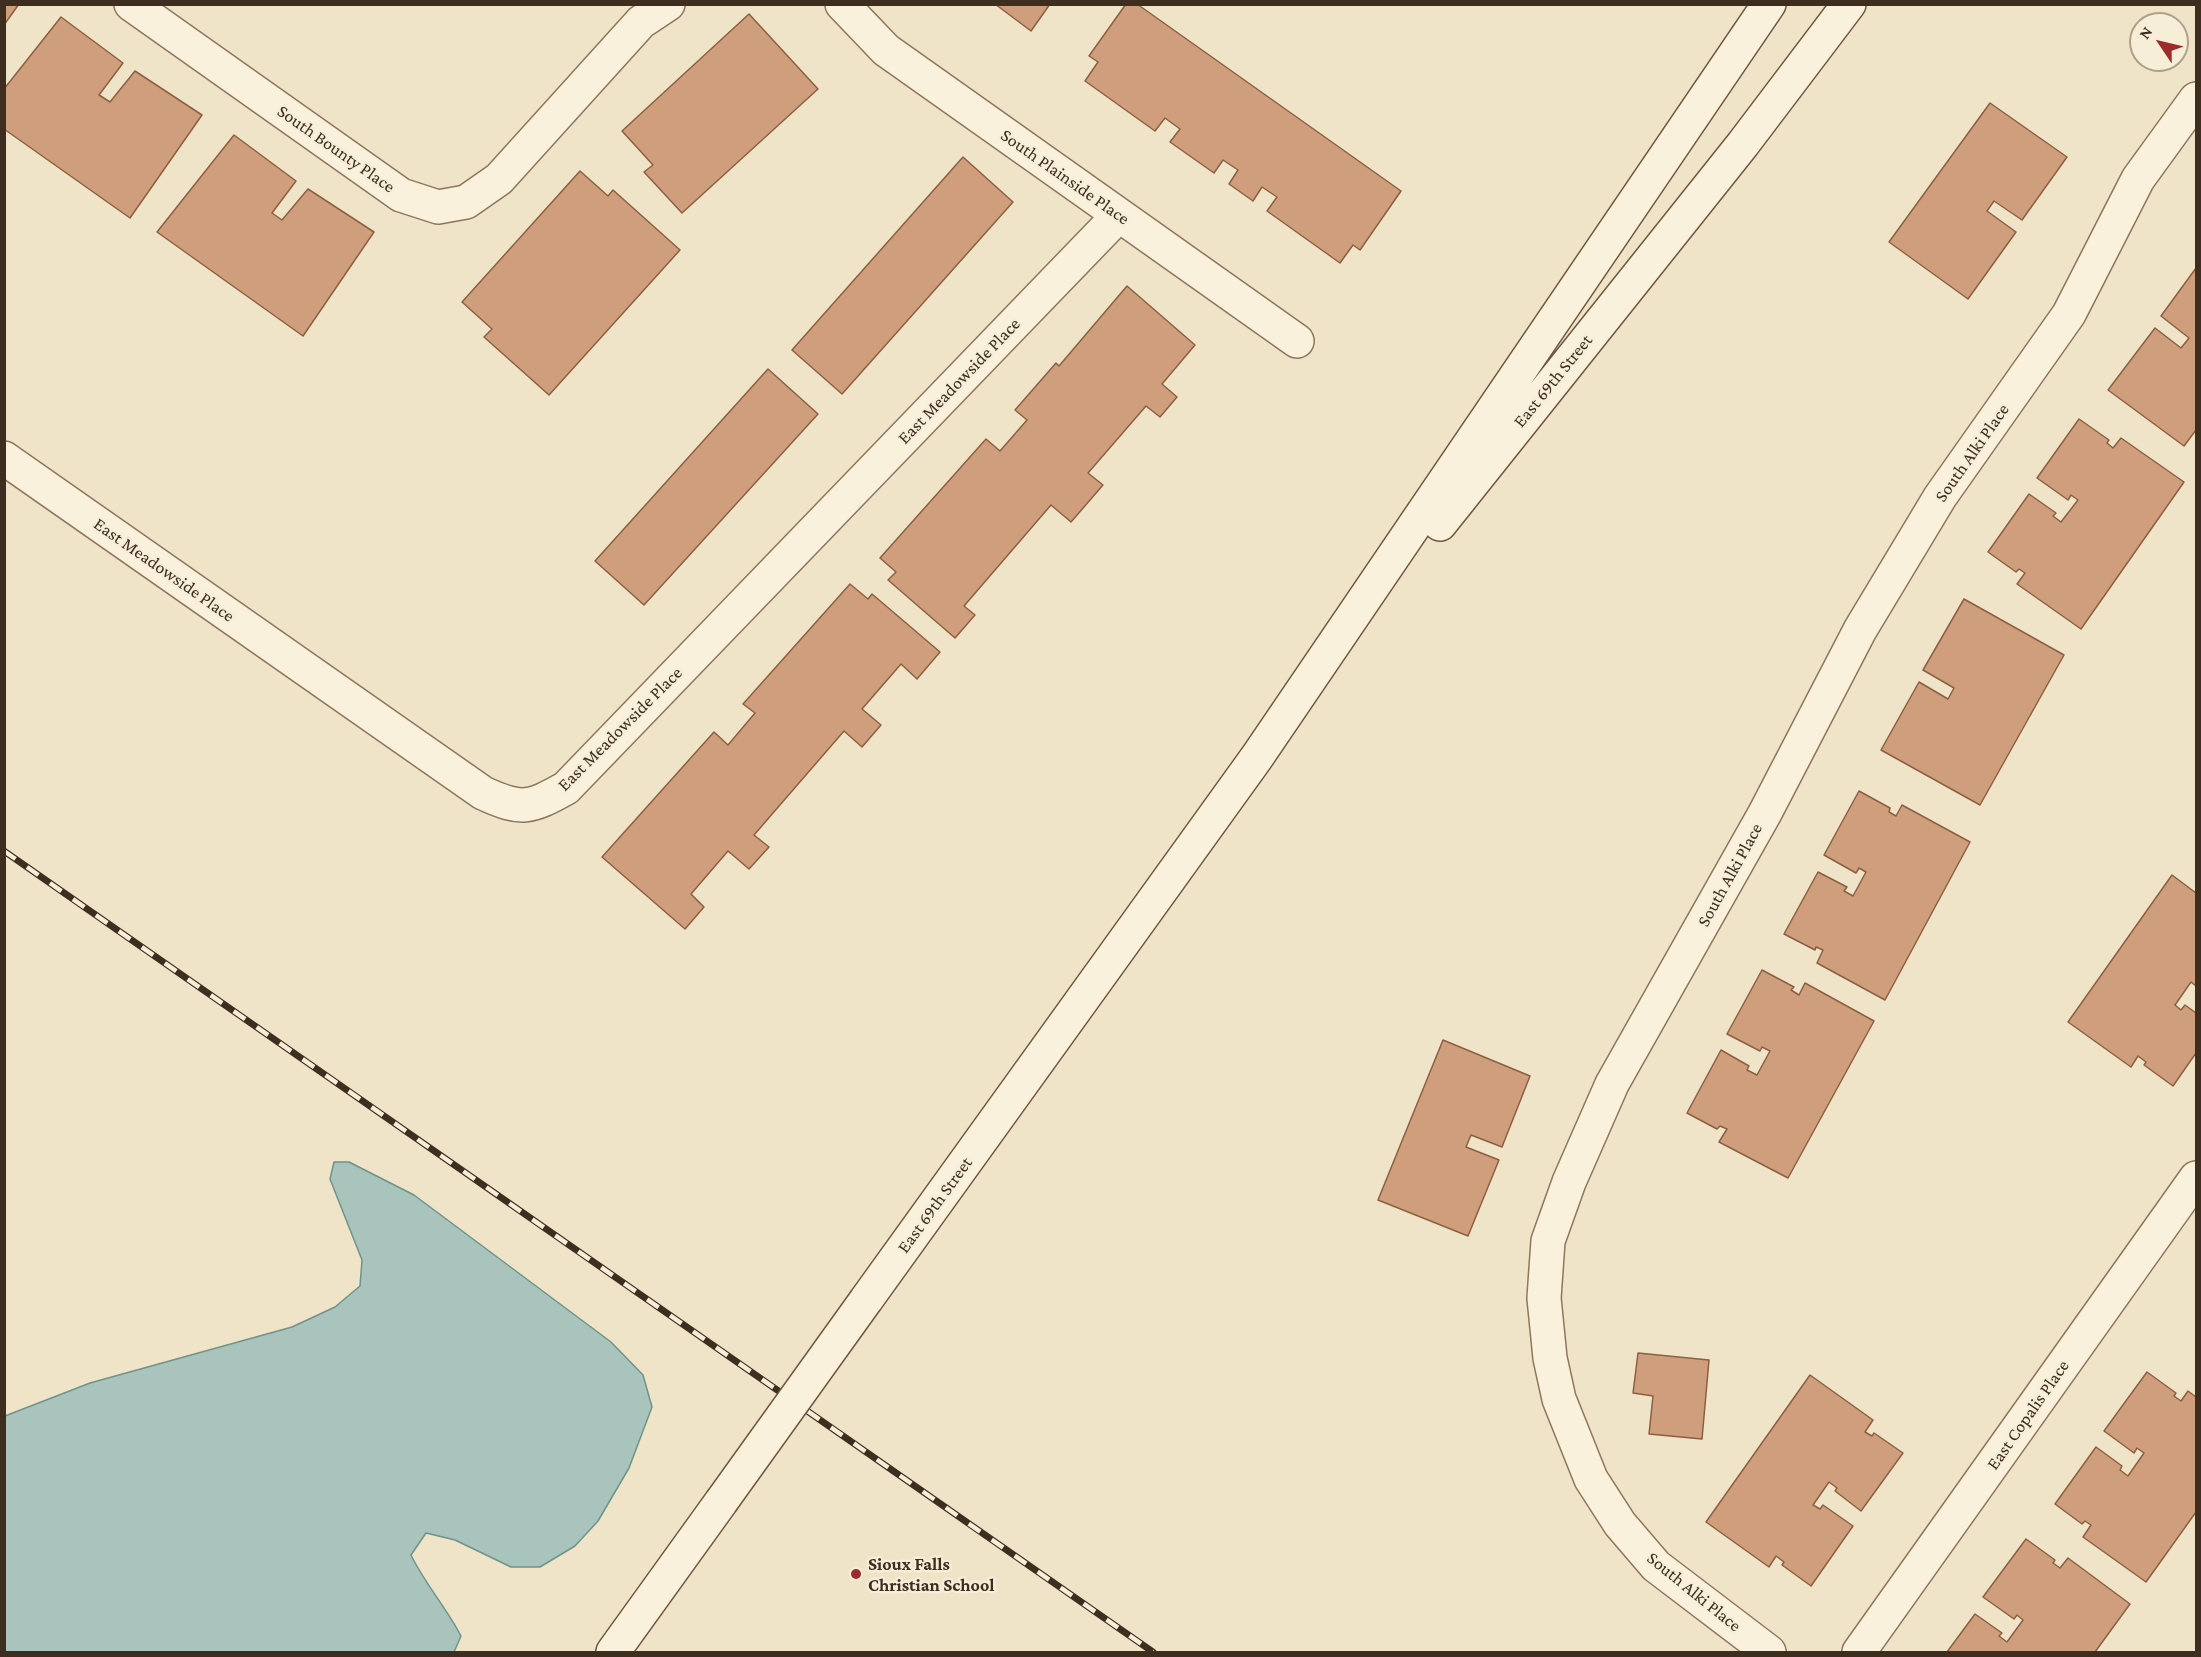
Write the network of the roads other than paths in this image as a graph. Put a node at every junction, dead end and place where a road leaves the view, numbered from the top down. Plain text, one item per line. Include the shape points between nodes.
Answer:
1 (131, 4) edge
2 (668, 4) edge
3 (842, 4) edge
4 (1769, 4) edge
5 (1849, 4) edge
6 (2196, 99) edge
7 (1119, 215) junction
8 (1297, 341) dead end
9 (4, 458) edge
10 (1257, 757) junction
11 (2196, 1178) edge
12 (613, 1653) edge
13 (1769, 1653) edge
14 (1859, 1653) edge

1 - 2 street, South Bounty Place via 401,195 438,207 466,202 499,179 641,22
3 - 7 street, South Plainside Place via 886,50
4 - 10 street, East 69th Street
5 - 10 street, East 69th Street via 1743,144
6 - 13 street, South Alki Place via 2138,179 2069,314 1940,497 1860,630 1765,813 1612,1084 1548,1241 1544,1298 1550,1358 1559,1399 1591,1479 1620,1524 1656,1566
7 - 8 street, South Plainside Place
7 - 9 street, East Meadowside Place via 566,788 537,804 510,805 483,793
10 - 12 street, East 69th Street, bridge
11 - 14 street, East Copalis Place

